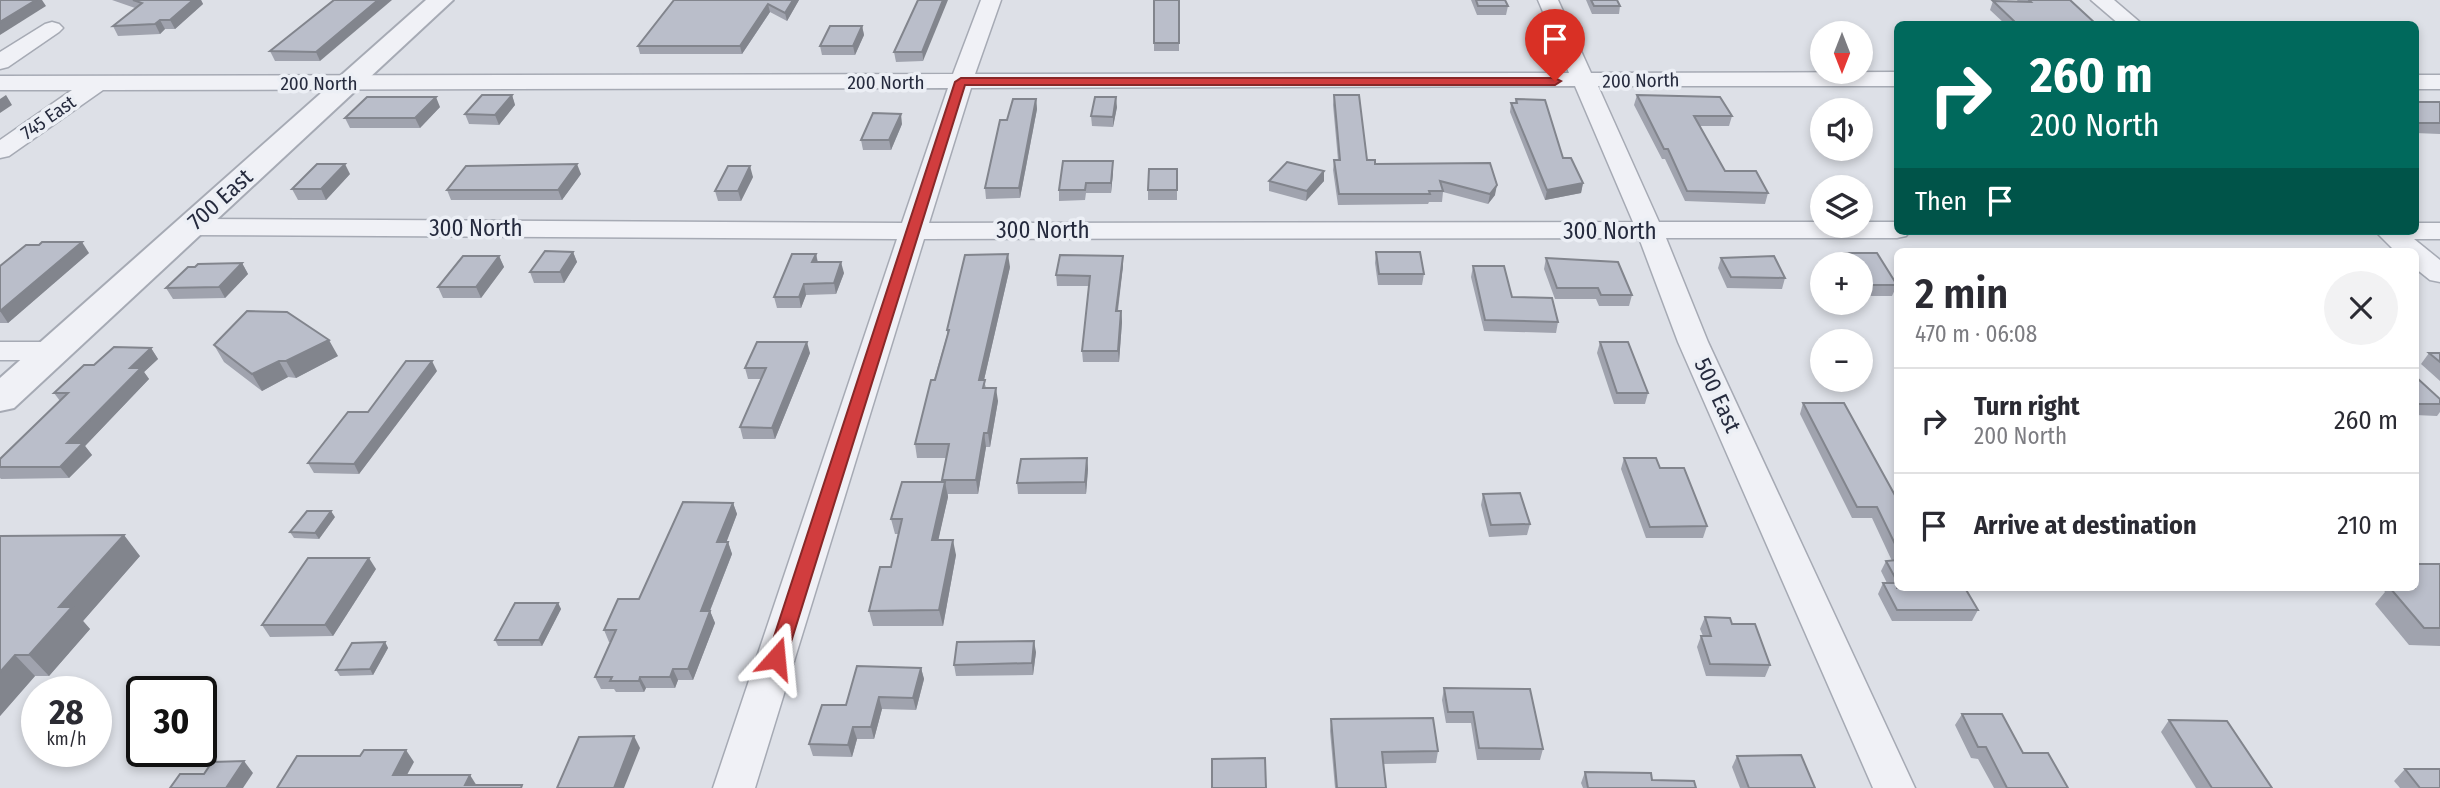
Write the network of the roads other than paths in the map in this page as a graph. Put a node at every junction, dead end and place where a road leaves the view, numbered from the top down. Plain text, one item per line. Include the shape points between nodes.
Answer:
1 (441, 0) edge
2 (991, 0) edge
3 (1548, 0) edge
4 (2101, 0) edge
5 (2127, 21) edge
6 (52, 28) dead end
7 (0, 62) edge
8 (1894, 79) edge
9 (1582, 81) junction
10 (961, 82) junction
11 (2419, 82) edge
12 (2440, 82) edge
13 (0, 83) edge
14 (97, 83) junction
15 (349, 83) junction
16 (0, 151) edge
17 (190, 227) junction
18 (1894, 230) edge
19 (912, 231) junction
20 (1650, 231) junction
21 (2419, 231) edge
22 (2440, 231) edge
23 (2393, 235) edge
24 (2408, 248) edge
25 (2419, 257) edge
26 (2440, 274) edge
27 (0, 351) edge
28 (53, 351) junction
29 (0, 399) edge
30 (734, 788) edge
31 (1894, 788) edge

1 - 15 street, 700 East
2 - 10 street
3 - 9 street, 500 East
4 - 5 street
6 - 7 street
8 - 9 street, 200 North
9 - 10 street, 200 North
9 - 20 street, 500 East
10 - 15 street, 200 North
10 - 19 street
11 - 12 street
13 - 14 street, 200 North
14 - 15 street, 200 North
14 - 16 street, 745 East
15 - 17 street, 700 East
17 - 19 street, 300 North
17 - 28 street, 700 East
18 - 20 street, 300 North
19 - 20 street, 300 North
19 - 30 street
20 - 31 street, 500 East via 1693,342
21 - 22 street
23 - 24 street
25 - 26 street
27 - 28 street
28 - 29 street, 700 East

